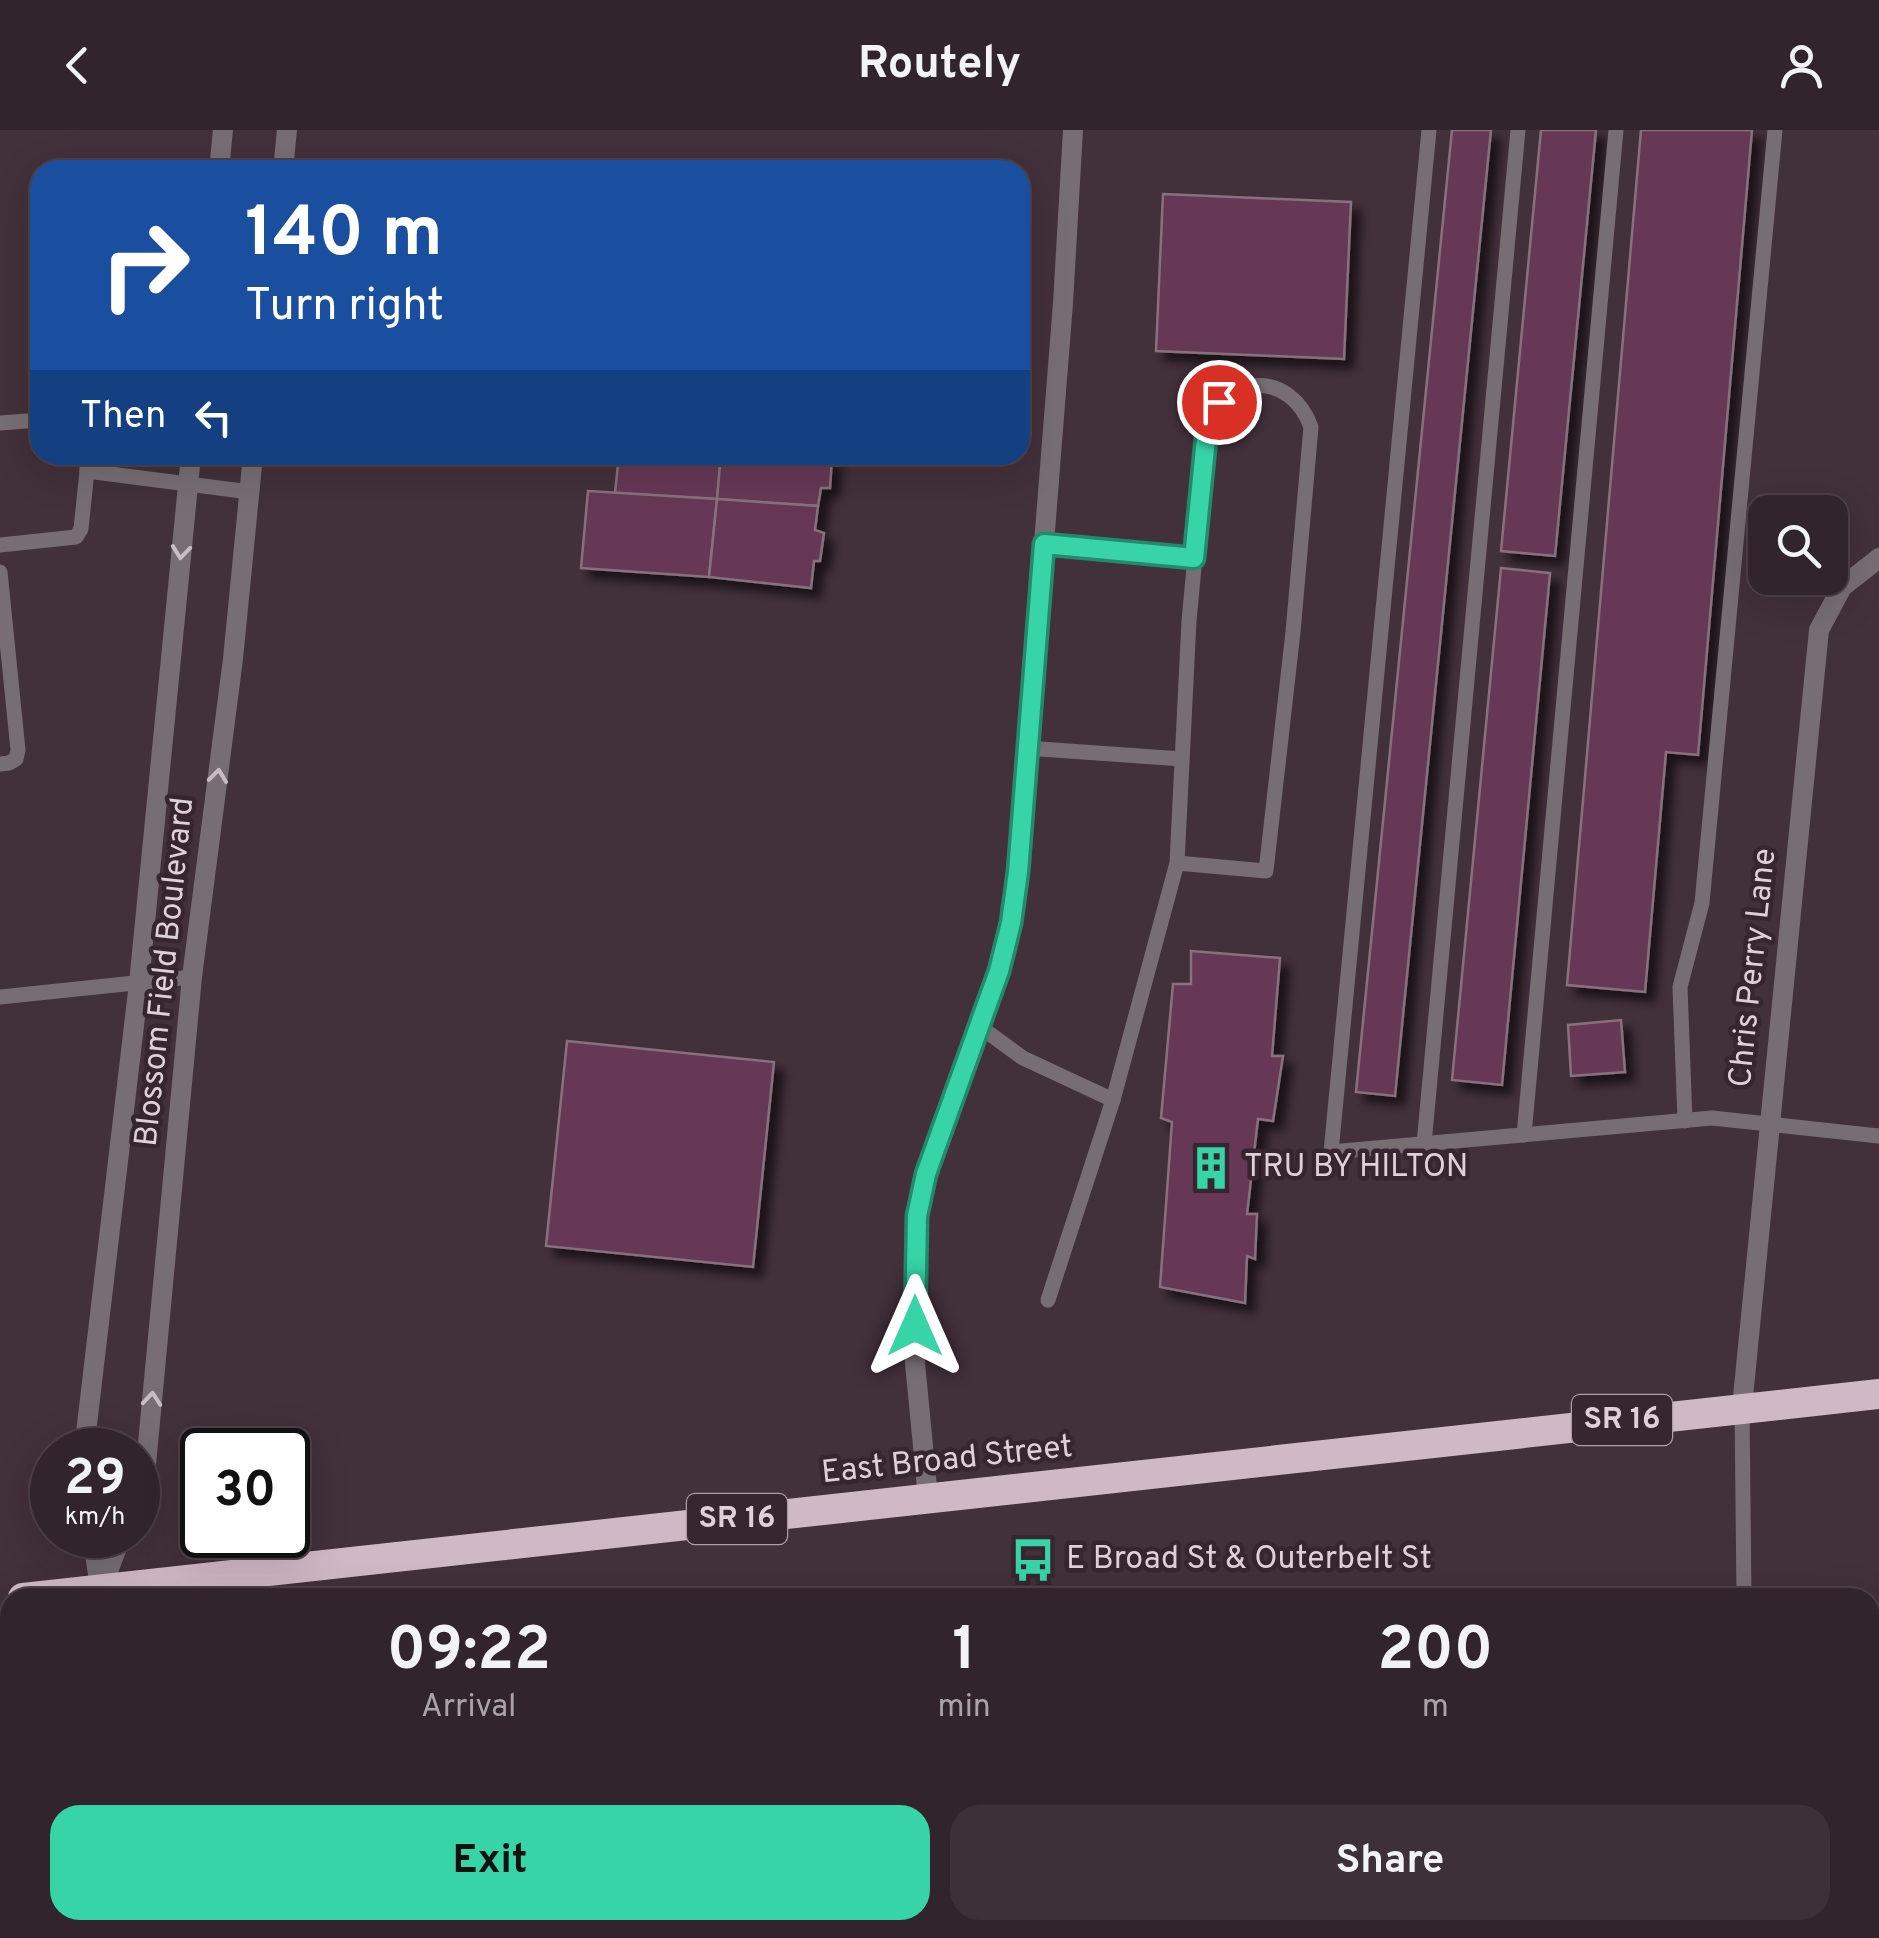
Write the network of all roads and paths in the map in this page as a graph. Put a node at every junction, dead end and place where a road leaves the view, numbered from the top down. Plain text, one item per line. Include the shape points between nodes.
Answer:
1 (223, 130) edge
2 (287, 130) edge
3 (1073, 130) edge
4 (1428, 130) edge
5 (1518, 130) edge
6 (1616, 130) edge
7 (1775, 130) edge
8 (221, 160) edge
9 (284, 160) edge
10 (30, 421) edge
11 (0, 423) edge
12 (87, 465) edge
13 (96, 465) edge
14 (190, 465) edge
15 (253, 465) edge
16 (188, 485) junction
17 (250, 492) junction
18 (1044, 544) junction
19 (0, 545) edge
20 (1194, 558) junction
21 (1879, 558) edge
22 (0, 572) edge
23 (1026, 748) junction
24 (1182, 759) junction
25 (0, 764) edge
26 (1177, 862) junction
27 (192, 977) junction
28 (139, 983) junction
29 (0, 997) edge
30 (979, 1026) junction
31 (1113, 1100) junction
32 (1685, 1121) junction
33 (1769, 1123) junction
34 (1524, 1135) junction
35 (1879, 1136) edge
36 (1424, 1144) junction
37 (1048, 1300) dead end
38 (1879, 1394) edge
39 (1742, 1407) junction
40 (87, 1428) edge
41 (149, 1428) edge
42 (928, 1498) junction
43 (95, 1558) edge
44 (113, 1558) edge
45 (99, 1588) edge
46 (102, 1588) edge
47 (144, 1588) edge
48 (1744, 1588) edge

1 - 8 street
2 - 9 street
3 - 18 street
4 - 36 lane via 1331,1152
5 - 36 lane
6 - 34 lane
7 - 32 lane via 1702,903 1680,987
10 - 11 lane
12 - 19 lane via 76,537
13 - 16 lane
14 - 16 street, Blossom Field Boulevard
15 - 17 street, Blossom Field Boulevard
16 - 17 lane
16 -> 28 street, Blossom Field Boulevard
27 -> 17 street, Blossom Field Boulevard
18 - 20 lane
18 - 23 street
20 - 24 lane
20 - 26 lane via 1212,414 1244,387 1286,392 1311,427 1266,871
21 - 33 street, Chris Perry Lane via 1842,587 1819,630
22 - 25 lane via 18,750 16,759
23 - 24 lane
23 - 30 street via 1011,923
24 - 26 lane
26 - 31 lane
27 - 28 lane
41 -> 27 street, Blossom Field Boulevard
28 - 29 lane
28 - 40 street, Blossom Field Boulevard
30 - 31 lane via 1023,1058
30 - 42 street via 917,1216 916,1363
31 - 37 lane
32 - 33 lane
32 - 34 lane
33 - 35 lane
33 - 39 street, Chris Perry Lane
34 - 36 lane
38 - 39 highway, East Broad Street / SR 16
39 - 42 highway, East Broad Street / SR 16
39 - 48 lane
42 - 47 highway, East Broad Street / SR 16
43 - 45 street
44 - 46 street

